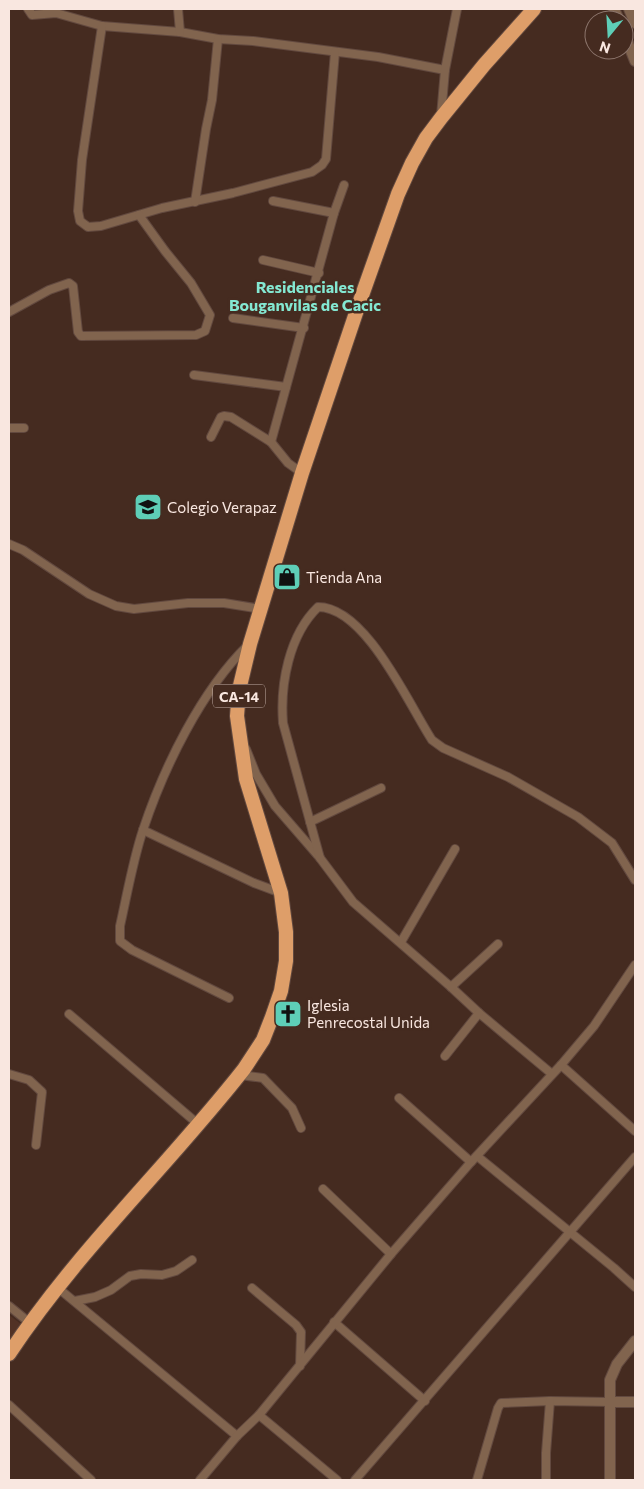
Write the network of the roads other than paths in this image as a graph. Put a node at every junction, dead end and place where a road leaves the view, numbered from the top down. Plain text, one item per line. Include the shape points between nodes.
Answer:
1 (28, 9) edge
2 (178, 9) edge
3 (457, 9) edge
4 (534, 9) edge
5 (630, 9) edge
6 (635, 23) edge
7 (102, 26) junction
8 (180, 32) junction
9 (218, 39) junction
10 (335, 52) junction
11 (446, 70) junction
12 (441, 118) junction
13 (344, 185) dead end
14 (273, 201) dead end
15 (195, 202) junction
16 (334, 212) junction
17 (139, 215) junction
18 (263, 260) dead end
19 (319, 272) junction
20 (9, 312) edge
21 (233, 318) dead end
22 (304, 328) junction
23 (194, 374) dead end
24 (286, 387) junction
25 (9, 428) edge
26 (24, 428) dead end
27 (211, 437) dead end
28 (271, 442) junction
29 (302, 473) junction
30 (9, 544) edge
31 (260, 609) junction
32 (250, 644) junction
33 (241, 736) junction
34 (381, 788) dead end
35 (310, 822) junction
36 (143, 830) junction
37 (455, 848) dead end
38 (320, 858) junction
39 (635, 880) edge
40 (281, 893) junction
41 (400, 942) junction
42 (498, 944) dead end
43 (635, 965) edge
44 (451, 987) junction
45 (229, 998) dead end
46 (69, 1014) dead end
47 (479, 1014) junction
48 (445, 1056) dead end
49 (561, 1065) junction
50 (9, 1074) edge
51 (552, 1074) junction
52 (240, 1075) junction
53 (399, 1098) dead end
54 (198, 1124) junction
55 (302, 1128) dead end
56 (635, 1131) edge
57 (36, 1145) dead end
58 (477, 1156) junction
59 (635, 1157) edge
60 (471, 1162) junction
61 (323, 1189) dead end
62 (571, 1232) junction
63 (391, 1254) junction
64 (192, 1260) dead end
65 (635, 1287) edge
66 (58, 1288) junction
67 (252, 1288) dead end
68 (75, 1301) junction
69 (9, 1306) edge
70 (334, 1322) junction
71 (30, 1323) junction
72 (635, 1341) edge
73 (9, 1354) edge
74 (300, 1366) junction
75 (425, 1400) junction
76 (550, 1401) junction
77 (611, 1402) junction
78 (635, 1402) edge
79 (9, 1405) edge
80 (260, 1415) junction
81 (237, 1436) junction
82 (91, 1480) edge
83 (200, 1480) edge
84 (337, 1480) edge
85 (355, 1480) edge
86 (477, 1480) edge
87 (546, 1480) edge
88 (610, 1480) edge

1 - 7 street via 32,15 56,12
2 - 8 street
3 - 11 street
4 - 12 highway, CA-14
5 - 6 street
7 - 8 street
7 - 17 street via 82,160 78,211 80,221 88,227
8 - 9 street
9 - 10 street
9 - 15 street via 212,100
10 - 11 street
10 - 15 street via 326,159 322,165 312,172
11 - 12 street
12 - 29 highway, CA-14 via 426,138 398,194
13 - 16 street
14 - 16 street
15 - 17 street
16 - 19 street
17 - 20 street via 191,283 210,315 205,331 196,335 81,336 73,286 69,283
18 - 19 street
19 - 22 street
21 - 22 street
22 - 24 street
23 - 24 street
24 - 28 street
25 - 26 street
27 - 28 street via 224,416 231,417
28 - 29 street via 288,464
29 - 31 highway, CA-14
30 - 31 street via 89,594 116,606 224,603
31 - 32 highway, CA-14
32 - 33 highway, CA-14 via 239,690 237,716
32 - 36 street via 216,682 175,751
33 - 38 street via 256,774 275,806
33 - 40 highway, CA-14 via 246,780
34 - 35 street
35 - 38 street
35 - 39 street via 283,723 282,704 289,660 301,627 318,607 328,607 344,615 386,662 432,740 508,777 578,817 612,843
36 - 40 street
36 - 45 street via 120,926 120,941
37 - 41 street
38 - 41 street via 352,902
40 - 52 highway, CA-14 via 286,961 281,990 263,1040
41 - 44 street
42 - 44 street
43 - 49 street via 594,1026
44 - 47 street
46 - 54 street
47 - 48 street
47 - 51 street
49 - 51 street
49 - 56 street
50 - 57 street via 29,1080 42,1092
51 - 58 street
52 - 54 highway, CA-14
52 - 55 street via 264,1078 292,1108
53 - 60 street
54 - 66 highway, CA-14
58 - 60 street
58 - 62 street
59 - 62 street
60 - 63 street
61 - 63 street
62 - 65 street
62 - 75 street
63 - 70 street
64 - 68 street via 176,1271 162,1275 130,1276 95,1297
66 - 68 street
66 - 71 highway, CA-14
67 - 74 street via 296,1325 300,1332
68 - 81 street
69 - 71 street
70 - 74 street
70 - 75 street
71 - 73 highway, CA-14
72 - 77 street via 613,1370
74 - 80 street
75 - 85 street
76 - 77 street
76 - 86 street via 501,1403
76 - 87 street
77 - 78 street
77 - 88 street
79 - 82 street
80 - 81 street
80 - 84 street
81 - 83 street

